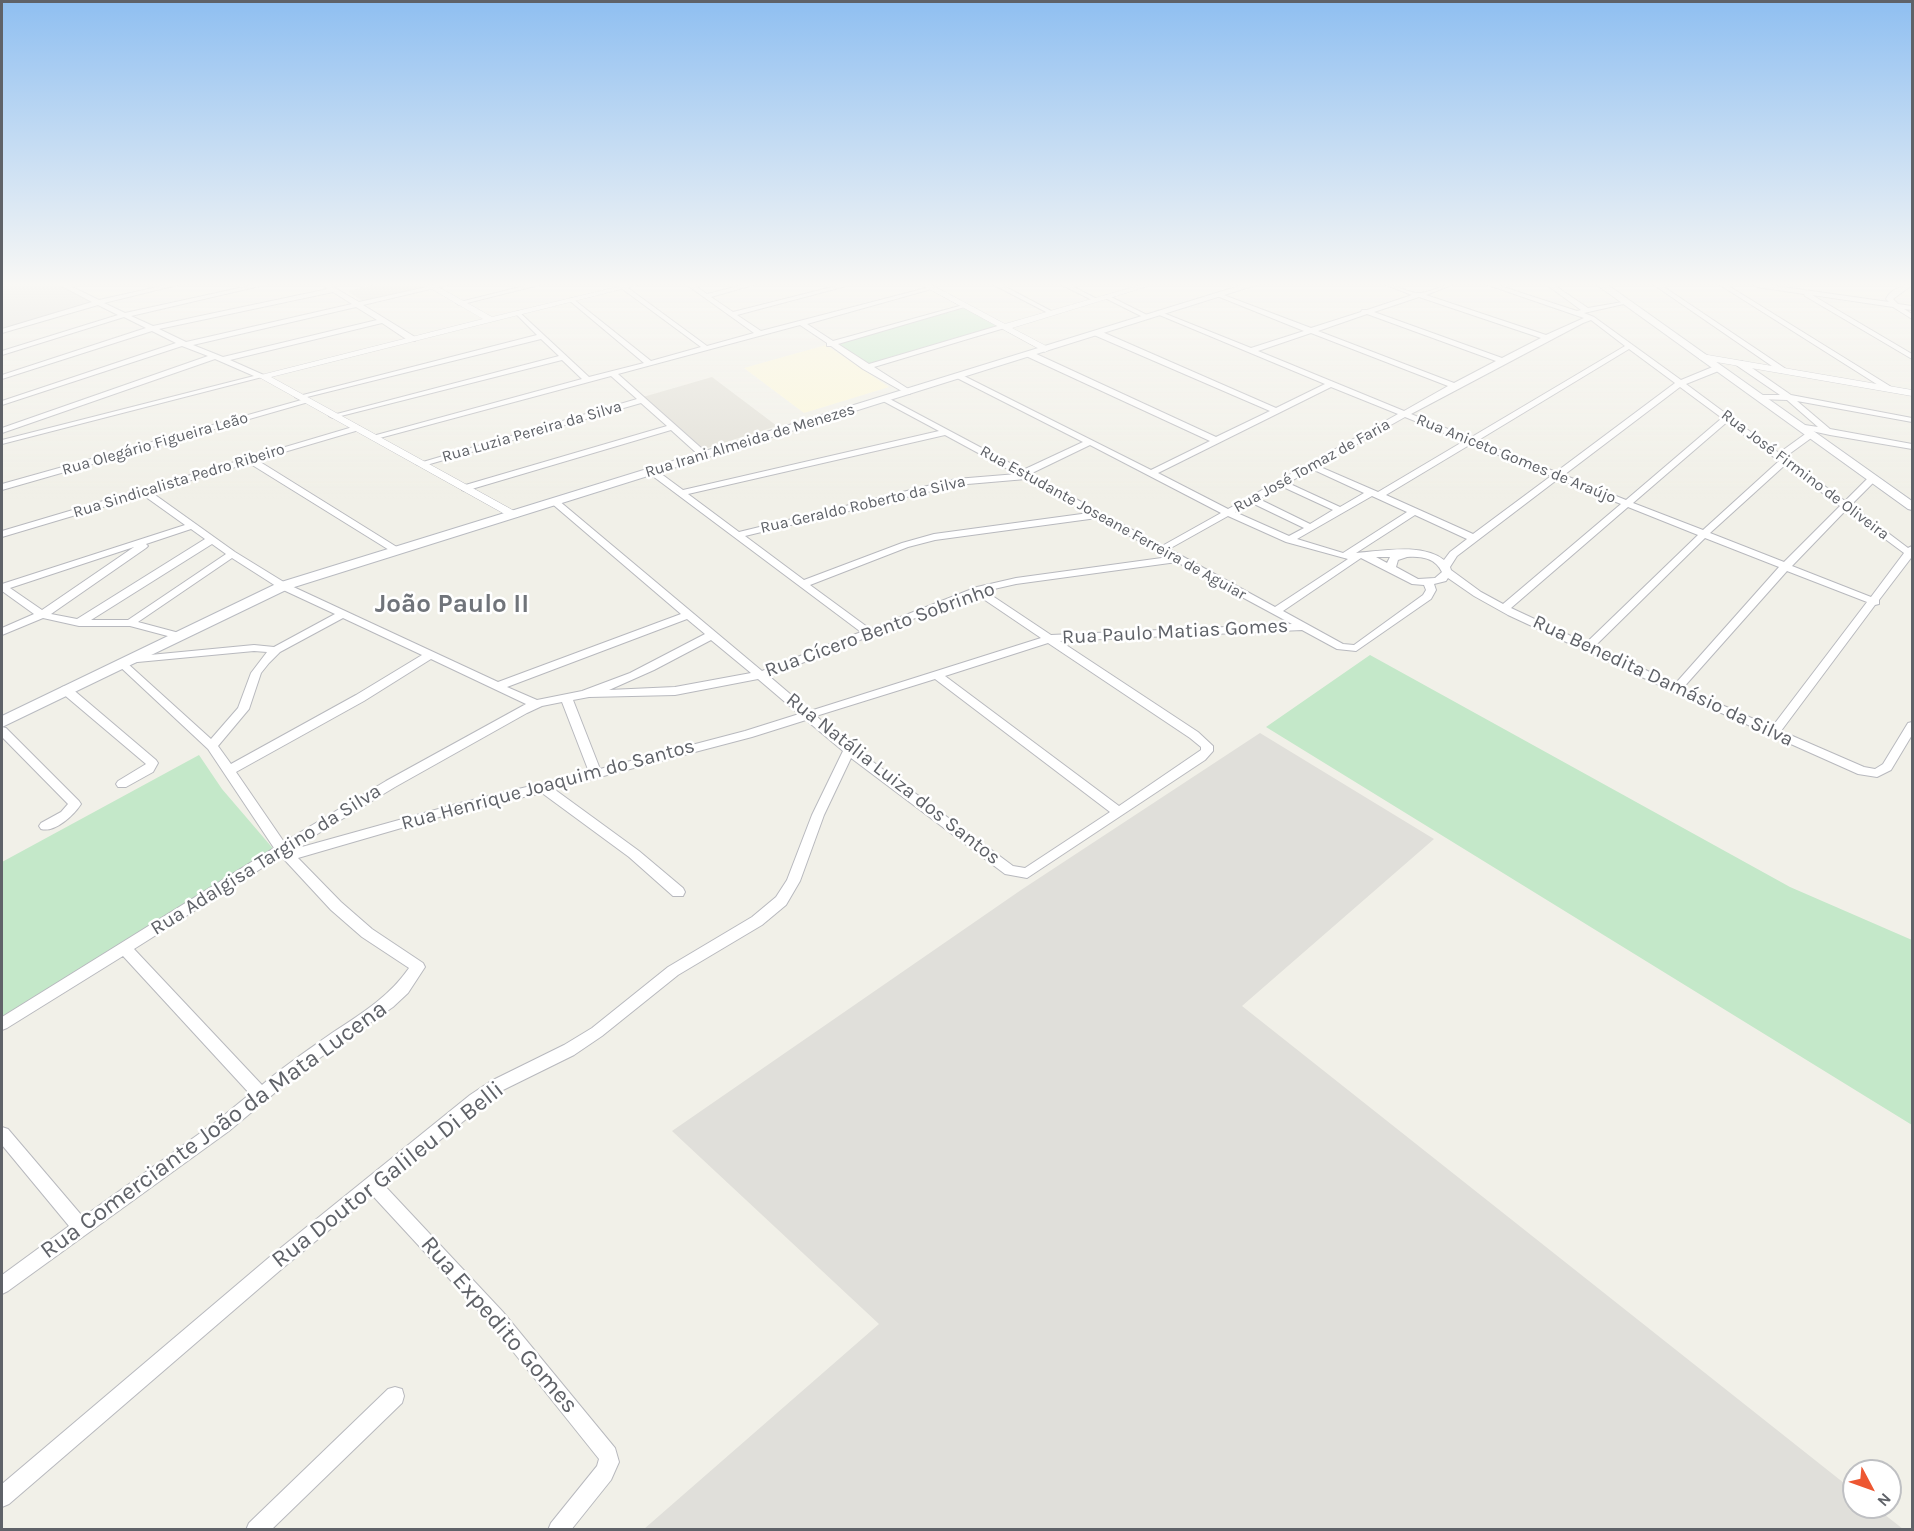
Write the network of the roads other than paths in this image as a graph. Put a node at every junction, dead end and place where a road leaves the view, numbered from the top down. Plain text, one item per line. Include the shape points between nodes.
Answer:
1 (66, 356) edge
2 (143, 356) edge
3 (214, 356) edge
4 (224, 356) edge
5 (341, 356) edge
6 (464, 356) edge
7 (641, 356) edge
8 (676, 356) edge
9 (849, 356) edge
10 (902, 356) edge
11 (1021, 356) edge
12 (1034, 356) edge
13 (1151, 356) edge
14 (1263, 356) edge
15 (1377, 356) edge
16 (1490, 356) edge
17 (1512, 356) edge
18 (1612, 356) edge
19 (1644, 356) edge
20 (1764, 356) edge
21 (1838, 356) edge
22 (564, 357) joint
23 (1702, 357) joint
24 (217, 358) junction
25 (1503, 361) junction
26 (1739, 363) junction
27 (650, 364) junction
28 (866, 367) junction
29 (1718, 368) junction
30 (1785, 371) junction
31 (614, 374) junction
32 (960, 375) junction
33 (262, 376) junction
34 (2, 377) edge
35 (588, 380) junction
36 (1682, 383) junction
37 (1331, 384) junction
38 (1454, 386) junction
39 (1889, 388) junction
40 (907, 392) junction
41 (1912, 393) edge
42 (1761, 398) junction
43 (1789, 398) junction
44 (303, 399) junction
45 (886, 399) junction
46 (643, 400) junction
47 (2, 403) edge
48 (1276, 411) junction
49 (1405, 414) junction
50 (333, 416) junction
51 (1727, 418) junction
52 (1912, 420) edge
53 (1801, 426) junction
54 (672, 427) junction
55 (356, 428) junction
56 (2, 431) edge
57 (945, 432) junction
58 (1830, 433) junction
59 (1811, 434) junction
60 (373, 438) junction
61 (1215, 440) junction
62 (1470, 441) junction
63 (2, 442) edge
64 (1090, 442) junction
65 (1912, 447) edge
66 (705, 456) junction
67 (1782, 459) junction
68 (251, 460) junction
69 (420, 464) junction
70 (1312, 465) junction
71 (653, 472) junction
72 (1151, 474) junction
73 (1024, 475) junction
74 (1556, 475) junction
75 (1873, 478) junction
76 (1281, 483) junction
77 (2, 487) edge
78 (465, 488) junction
79 (144, 491) junction
80 (681, 493) junction
81 (1376, 493) junction
82 (1251, 499) junction
83 (555, 502) junction
84 (1627, 503) junction
85 (1845, 504) junction
86 (1912, 506) edge
87 (1340, 510) junction
88 (1415, 511) junction
89 (1227, 512) junction
90 (514, 515) junction
91 (1096, 515) junction
92 (191, 526) junction
93 (1310, 527) junction
94 (1705, 533) junction
95 (2, 534) edge
96 (736, 535) junction
97 (154, 538) junction
98 (1474, 538) junction
99 (211, 540) junction
100 (1289, 540) junction
101 (1161, 550) junction
102 (397, 551) junction
103 (1911, 552) edge
104 (1407, 553) junction
105 (232, 554) junction
106 (1453, 554) junction
107 (1425, 555) junction
108 (1344, 556) junction
109 (1362, 557) junction
110 (1177, 559) junction
111 (1786, 566) junction
112 (1391, 567) junction
113 (1446, 569) junction
114 (1433, 582) junction
115 (803, 584) junction
116 (283, 586) junction
117 (2, 587) edge
118 (1465, 588) junction
119 (977, 590) junction
120 (1875, 602) junction
121 (1505, 608) junction
122 (1274, 612) junction
123 (343, 614) junction
124 (42, 615) junction
125 (688, 615) junction
126 (79, 623) junction
127 (130, 623) junction
128 (1301, 627) junction
129 (2, 632) edge
130 (869, 633) junction
131 (712, 635) junction
132 (179, 636) junction
133 (1052, 638) junction
134 (1588, 647) junction
135 (276, 650) junction
136 (430, 655) junction
137 (125, 662) junction
138 (762, 675) junction
139 (937, 675) junction
140 (498, 686) junction
141 (1676, 689) junction
142 (66, 690) junction
143 (583, 694) junction
144 (566, 697) junction
145 (535, 704) junction
146 (808, 715) junction
147 (2, 722) edge
148 (1912, 726) edge
149 (2, 731) edge
150 (1774, 733) junction
151 (212, 746) junction
152 (849, 750) junction
153 (230, 770) junction
154 (596, 774) junction
155 (122, 784) dead end
156 (544, 788) junction
157 (1119, 812) junction
158 (45, 826) dead end
159 (285, 853) junction
160 (678, 892) dead end
161 (125, 949) junction
162 (2, 1024) edge
163 (261, 1095) junction
164 (2, 1134) edge
165 (373, 1185) junction
166 (81, 1227) junction
167 (2, 1285) edge
168 (395, 1396) dead end
169 (2, 1497) edge
170 (256, 1530) edge
171 (558, 1530) edge

1 - 34 street
2 - 47 street
3 - 24 street
4 - 24 street
5 - 33 street
6 - 44 street, Rua Olegário Figueira Leão
7 - 27 street
8 - 27 street
9 - 28 street
10 - 28 street
11 - 32 main road, Rua Irani Almeida de Menezes
12 - 61 street
13 - 48 street
14 - 37 street, Rua Aniceto Gomes de Araújo
15 - 38 street
16 - 25 street
17 - 25 street, Rua José Tomaz de Faria
18 - 62 street
19 - 36 street, Rua José Firmino de Oliveira
20 - 30 street
21 - 39 street
22 - 35 street
22 - 50 street
23 - 26 street
23 - 29 main road
24 - 33 street
24 - 56 street
25 - 38 street, Rua José Tomaz de Faria
26 - 30 street
26 - 43 street
27 - 31 street
28 - 40 street
29 - 36 street
29 - 42 main road
30 - 39 street
31 - 35 street
31 - 46 street
32 - 40 main road, Rua Irani Almeida de Menezes
32 - 64 street
33 - 44 street
33 - 63 street
35 - 60 street
36 - 51 street, Rua José Firmino de Oliveira
36 - 74 street
37 - 48 street
37 - 49 street, Rua Aniceto Gomes de Araújo
38 - 49 street, Rua José Tomaz de Faria
39 - 41 street
40 - 45 main road, Rua Irani Almeida de Menezes
42 - 43 street
42 - 53 main road
43 - 52 street
43 - 58 street
44 - 50 street
44 - 77 street, Rua Olegário Figueira Leão
45 - 57 street, Rua Estudante Joseane Ferreira de Aguiar
45 - 66 main road, Rua Irani Almeida de Menezes
46 - 54 street
46 - 69 street, Rua Luzia Pereira da Silva
48 - 61 street
49 - 62 street, Rua Aniceto Gomes de Araújo
49 - 70 street, Rua José Tomaz de Faria
50 - 55 street
51 - 67 street, Rua José Firmino de Oliveira
51 - 84 street
53 - 58 street
53 - 59 main road
54 - 66 street
54 - 78 street
55 - 60 street
55 - 68 street, Rua Sindicalista Pedro Ribeiro
57 - 73 street, Rua Estudante Joseane Ferreira de Aguiar
57 - 80 street
58 - 65 street
59 - 67 street
59 - 75 main road
60 - 69 street
61 - 72 street
62 - 74 street, Rua Aniceto Gomes de Araújo
62 - 81 street
64 - 72 street
64 - 73 street, Rua Geraldo Roberto da Silva
66 - 71 main road, Rua Irani Almeida de Menezes
67 - 85 street, Rua José Firmino de Oliveira
67 - 94 street
68 - 79 street, Rua Sindicalista Pedro Ribeiro
68 - 102 street
69 - 78 street
70 - 76 street, Rua José Tomaz de Faria
70 - 81 street
71 - 80 street
71 - 83 main road, Rua Irani Almeida de Menezes
72 - 89 street
73 - 91 street, Rua Estudante Joseane Ferreira de Aguiar
73 - 96 street, Rua Geraldo Roberto da Silva via 956,482
74 - 84 street, Rua Aniceto Gomes de Araújo
74 - 98 street
75 - 85 street
75 - 86 main road
76 - 82 street, Rua José Tomaz de Faria
76 - 87 street
78 - 90 street
79 - 92 street
79 - 95 street, Rua Sindicalista Pedro Ribeiro
80 - 96 street
81 - 87 street
81 - 88 street
82 - 89 street, Rua José Tomaz de Faria
82 - 93 street
83 - 90 main road, Rua Irani Almeida de Menezes
83 - 125 street, Rua Natália Luiza dos Santos
84 - 94 street, Rua Aniceto Gomes de Araújo
84 - 121 street
85 - 103 street, Rua José Firmino de Oliveira
85 - 111 street
87 - 93 street
88 - 98 street
88 - 108 street
89 - 100 street
89 - 101 street, Rua José Tomaz de Faria
90 - 102 main road, Rua Irani Almeida de Menezes
91 - 101 street, Rua Estudante Joseane Ferreira de Aguiar
91 - 115 street via 934,537 905,544
92 - 97 street
92 - 99 street
93 - 100 street
94 - 111 street, Rua Aniceto Gomes de Araújo
94 - 134 street
96 - 115 street
97 - 117 street
97 - 124 street
98 - 106 street
99 - 105 street
99 - 126 street
100 - 108 street
101 - 110 street, Rua Estudante Joseane Ferreira de Aguiar
102 - 116 main road, Rua Irani Almeida de Menezes
103 - 120 street
104 - 107 street
104 - 109 street
104 - 112 street via 1394,558
105 - 116 street
105 - 127 street
106 - 107 street
106 - 113 street
107 - 113 street, Rua Benedita Damásio da Silva
108 - 109 street
109 - 112 street, Rua Benedita Damásio da Silva
109 - 122 street
110 - 119 street, Rua Cícero Bento Sobrinho
110 - 122 street, Rua Estudante Joseane Ferreira de Aguiar
111 - 120 street, Rua Aniceto Gomes de Araújo
111 - 141 street
112 - 114 street, Rua Benedita Damásio da Silva via 1403,577
113 - 114 street via 1442,579
113 - 118 street, Rua Benedita Damásio da Silva
114 - 118 street, Rua Benedita Damásio da Silva
114 - 128 street, Rua Estudante Joseane Ferreira de Aguiar via 1427,597 1356,648 1341,647
115 - 130 street
116 - 123 street
116 - 132 main road, Rua Irani Almeida de Menezes
117 - 124 street
118 - 121 street, Rua Benedita Damásio da Silva
119 - 130 street, Rua Cícero Bento Sobrinho
119 - 133 street
120 - 150 street
121 - 134 street, Rua Benedita Damásio da Silva
122 - 128 street, Rua Estudante Joseane Ferreira de Aguiar
123 - 135 street
123 - 136 street
124 - 126 street
124 - 129 street
125 - 131 street, Rua Natália Luiza dos Santos
125 - 140 street
126 - 127 street
127 - 132 street
128 - 133 street, Rua Paulo Matias Gomes
130 - 138 street, Rua Cícero Bento Sobrinho
131 - 138 street, Rua Natália Luiza dos Santos
131 - 143 street via 630,677
132 - 137 main road, Rua Irani Almeida de Menezes
133 - 139 street, Rua Paulo Matias Gomes
133 - 157 street via 1207,746 1202,757
134 - 141 street, Rua Benedita Damásio da Silva
135 - 137 street via 254,648
135 - 151 street via 256,673 243,710
136 - 140 street
136 - 153 street
137 - 142 main road, Rua Irani Almeida de Menezes
137 - 151 street
138 - 143 street, Rua Cícero Bento Sobrinho via 675,691
138 - 146 street, Rua Natália Luiza dos Santos
139 - 146 street, Rua Paulo Matias Gomes
139 - 157 street
140 - 145 street
141 - 150 street, Rua Benedita Damásio da Silva
142 - 147 main road, Rua Irani Almeida de Menezes
142 - 155 street via 152,763 149,769
143 - 144 street, Rua Adalgisa Targino da Silva
144 - 145 street, Rua Adalgisa Targino da Silva
144 - 154 street
145 - 159 street, Rua Adalgisa Targino da Silva via 383,787
146 - 152 street, Rua Natália Luiza dos Santos
146 - 154 street, Rua Henrique Joaquim do Santos
148 - 150 street, Rua Benedita Damásio da Silva via 1887,767 1877,773 1862,771
149 - 158 street via 75,804
151 - 153 street
152 - 157 street, Rua Natália Luiza dos Santos via 1010,871 1021,874 1035,869
152 - 165 street, Rua Doutor Galileu Di Belli via 818,814 794,881 781,901 757,921 673,971 597,1032 496,1086
153 - 159 street
154 - 156 street, Rua Henrique Joaquim do Santos
156 - 159 street, Rua Henrique Joaquim do Santos
156 - 160 street via 634,854
159 - 161 street, Rua Adalgisa Targino da Silva
159 - 163 street, Rua Comerciante João da Mata Lucena via 367,933 418,967 388,1004 296,1066
161 - 162 street, Rua Adalgisa Targino da Silva
161 - 163 street
163 - 166 street, Rua Comerciante João da Mata Lucena
164 - 166 street
165 - 169 street, Rua Doutor Galileu Di Belli
165 - 171 street, Rua Expedito Gomes via 497,1318 603,1445 609,1462 604,1473
166 - 167 street, Rua Comerciante João da Mata Lucena
168 - 170 street

